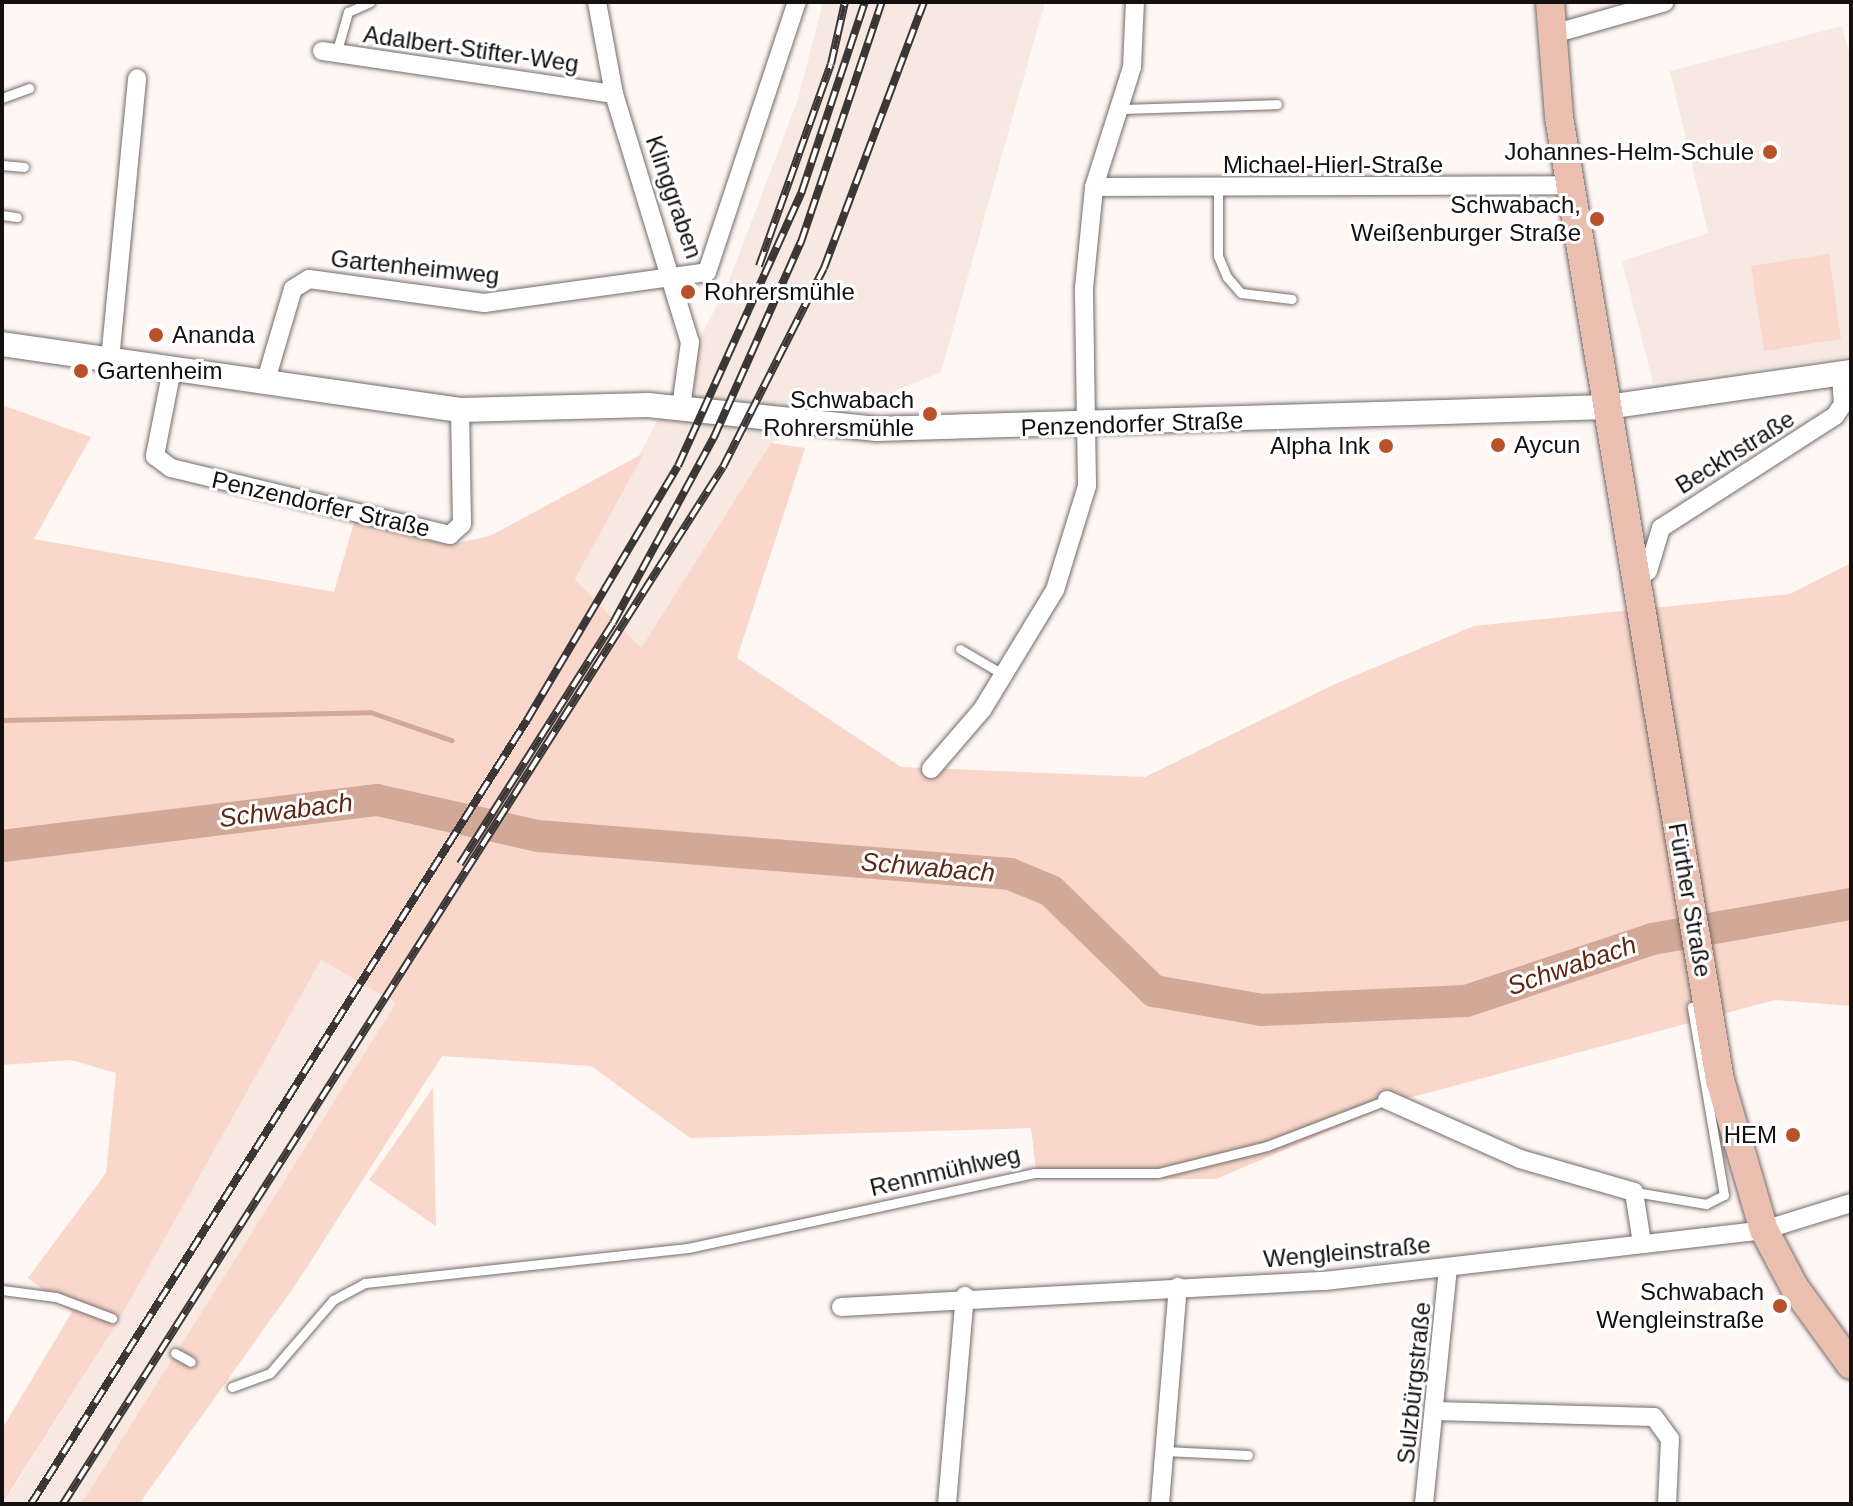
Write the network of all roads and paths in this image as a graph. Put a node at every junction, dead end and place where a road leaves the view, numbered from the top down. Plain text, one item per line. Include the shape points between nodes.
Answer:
1 (370, 2) edge
2 (597, 2) edge
3 (797, 2) edge
4 (1135, 2) edge
5 (1550, 2) edge
6 (1665, 2) edge
7 (1553, 34) junction
8 (329, 52) joint
9 (137, 78) dead end
10 (29, 88) dead end
11 (614, 94) junction
12 (2, 98) edge
13 (1277, 104) dead end
14 (1119, 109) junction
15 (2, 165) edge
16 (24, 167) dead end
17 (1570, 185) junction
18 (1094, 187) junction
19 (1218, 188) junction
20 (2, 215) edge
21 (17, 217) dead end
22 (677, 281) junction
23 (1292, 299) dead end
24 (2, 344) edge
25 (110, 360) junction
26 (172, 369) junction
27 (1846, 373) edge
28 (266, 380) junction
29 (1608, 407) junction
30 (681, 408) junction
31 (460, 410) junction
32 (1088, 426) junction
33 (1648, 571) dead end
34 (960, 649) dead end
35 (1004, 675) junction
36 (931, 769) dead end
37 (1692, 1007) dead end
38 (1387, 1100) joint
39 (1634, 1192) junction
40 (1851, 1203) edge
41 (1764, 1230) junction
42 (1642, 1243) junction
43 (1448, 1268) junction
44 (1178, 1287) junction
45 (2, 1290) edge
46 (965, 1296) junction
47 (841, 1307) dead end
48 (112, 1318) dead end
49 (175, 1353) dead end
50 (191, 1362) dead end
51 (1851, 1365) edge
52 (232, 1387) dead end
53 (1435, 1411) junction
54 (1164, 1451) junction
55 (1248, 1455) dead end
56 (947, 1504) edge
57 (1160, 1504) edge
58 (1424, 1504) edge
59 (1667, 1504) edge

1 - 8 lane via 348,12
2 - 11 street, Klinggraben
3 - 22 street, Gartenheimweg via 716,264
4 - 14 street via 1132,67
5 - 7 main road, Fürther Straße
6 - 7 street
7 - 17 main road, Fürther Straße
8 - 11 street, Adalbert-Stifter-Weg
9 - 25 street
10 - 12 lane
11 - 22 street, Klinggraben
13 - 14 lane
14 - 18 street
15 - 16 lane
17 - 19 street, Michael-Hierl-Straße
17 - 29 main road, Fürther Straße
18 - 19 street, Michael-Hierl-Straße
18 - 32 street via 1084,288
19 - 23 lane via 1218,256 1227,277 1241,293
20 - 21 lane
22 - 28 street, Gartenheimweg via 484,303 309,279 293,289
22 - 30 street, Klinggraben via 692,364
24 - 25 main road, Penzendorfer Straße
25 - 26 main road, Penzendorfer Straße
26 - 28 main road, Penzendorfer Straße
26 - 31 street, Penzendorfer Straße via 155,456 171,468 450,535 462,524
27 - 29 main road, Penzendorfer Straße
27 - 33 street, Beckhstraße via 1843,404 1835,416 1661,528
28 - 31 main road, Penzendorfer Straße
29 - 32 main road, Penzendorfer Straße
29 - 41 main road, Fürther Straße via 1720,1080
30 - 31 main road, Penzendorfer Straße
30 - 32 main road, Penzendorfer Straße via 844,429
32 - 35 street via 1087,486 1064,567
34 - 35 lane
35 - 36 street
37 - 39 lane via 1724,1195 1706,1204
38 - 39 street, Rennmühlweg via 1520,1159
38 - 52 lane, Rennmühlweg via 1267,1146 1158,1173 1034,1173 688,1248 365,1283 333,1300 270,1373
39 - 42 street
40 - 41 street, Wengleinstraße
41 - 42 street, Wengleinstraße
41 - 51 main road, Fürther Straße via 1795,1288
42 - 43 street, Wengleinstraße
43 - 44 street, Wengleinstraße
43 - 53 street, Sulzbürgstraße
44 - 46 street, Wengleinstraße
44 - 54 street
45 - 48 lane via 56,1297
46 - 47 street, Wengleinstraße
46 - 56 street
49 - 50 lane
53 - 58 street, Sulzbürgstraße
53 - 59 street via 1654,1417 1670,1439
54 - 55 lane
54 - 57 street

